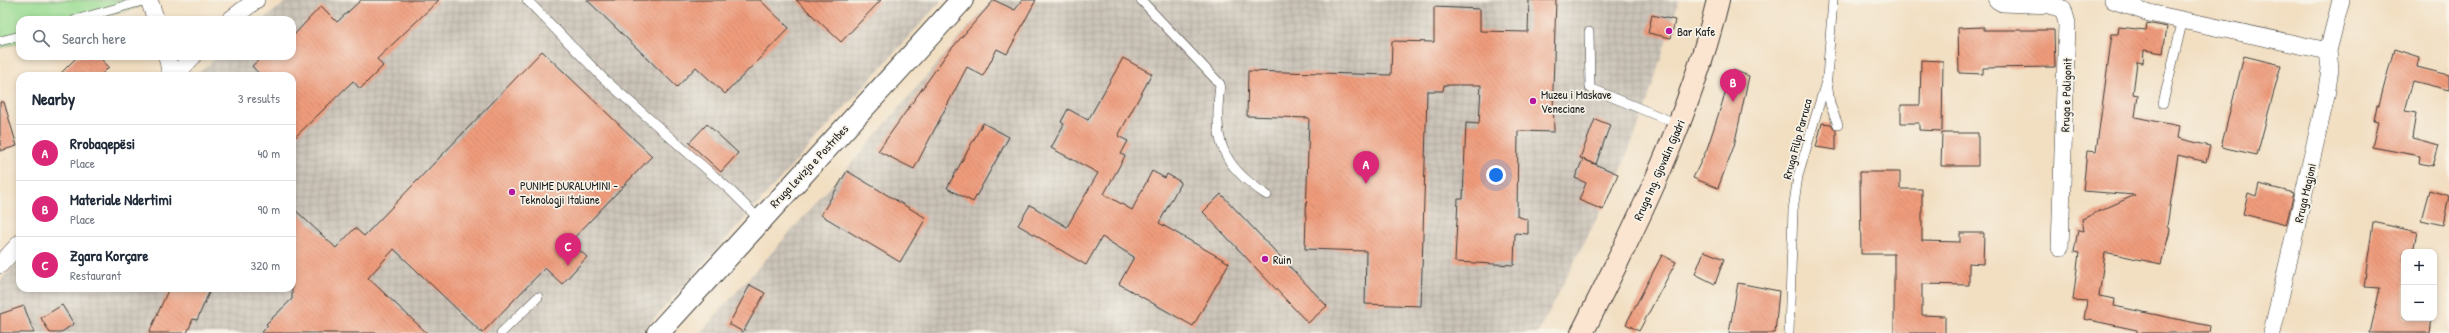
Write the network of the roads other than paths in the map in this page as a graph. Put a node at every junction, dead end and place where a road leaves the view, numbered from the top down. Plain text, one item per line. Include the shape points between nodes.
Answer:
1 (148, 0) edge
2 (256, 0) edge
3 (527, 0) edge
4 (962, 0) edge
5 (1141, 0) edge
6 (1718, 0) edge
7 (1834, 0) edge
8 (1997, 0) edge
9 (2113, 0) edge
10 (2341, 0) edge
11 (90, 16) edge
12 (154, 16) edge
13 (235, 16) edge
14 (2183, 19) junction
15 (1589, 32) dead end
16 (16, 37) edge
17 (0, 41) edge
18 (2328, 51) junction
19 (168, 60) edge
20 (189, 60) edge
21 (170, 72) edge
22 (179, 72) edge
23 (1827, 78) junction
24 (2163, 103) dead end
25 (1680, 125) junction
26 (1838, 125) dead end
27 (1267, 195) dead end
28 (760, 220) junction
29 (16, 247) edge
30 (2060, 248) dead end
31 (0, 265) edge
32 (538, 297) dead end
33 (501, 333) edge
34 (658, 333) edge
35 (1582, 333) edge
36 (1789, 333) edge
37 (2272, 333) edge

1 - 11 lane
1 - 12 street
2 - 13 street
3 - 28 lane via 603,78 730,190
4 - 28 street, Rruga Levizja e Postribes
5 - 27 lane via 1220,84 1216,118 1220,144 1233,166
6 - 25 main road, Rruga Ing. Gjovalin Gjadri via 1709,40
7 - 23 lane, Rruga Filip Parruca
8 - 30 street, Rruga e Poligonit via 2002,3 2049,5 2063,9 2067,22
9 - 14 street via 2149,13
10 - 18 street, Rruga Magjoni
14 - 18 street
14 - 24 lane
15 - 25 lane via 1590,88
16 - 17 lane
18 - 37 street, Rruga Magjoni via 2330,69 2326,96
19 - 21 street
20 - 22 street
23 - 26 lane via 1830,104
23 - 36 lane, Rruga Filip Parruca via 1798,176 1793,210
25 - 35 main road, Rruga Ing. Gjovalin Gjadri via 1641,213
28 - 34 street, Rruga Levizja e Postribes
29 - 31 street
32 - 33 lane

